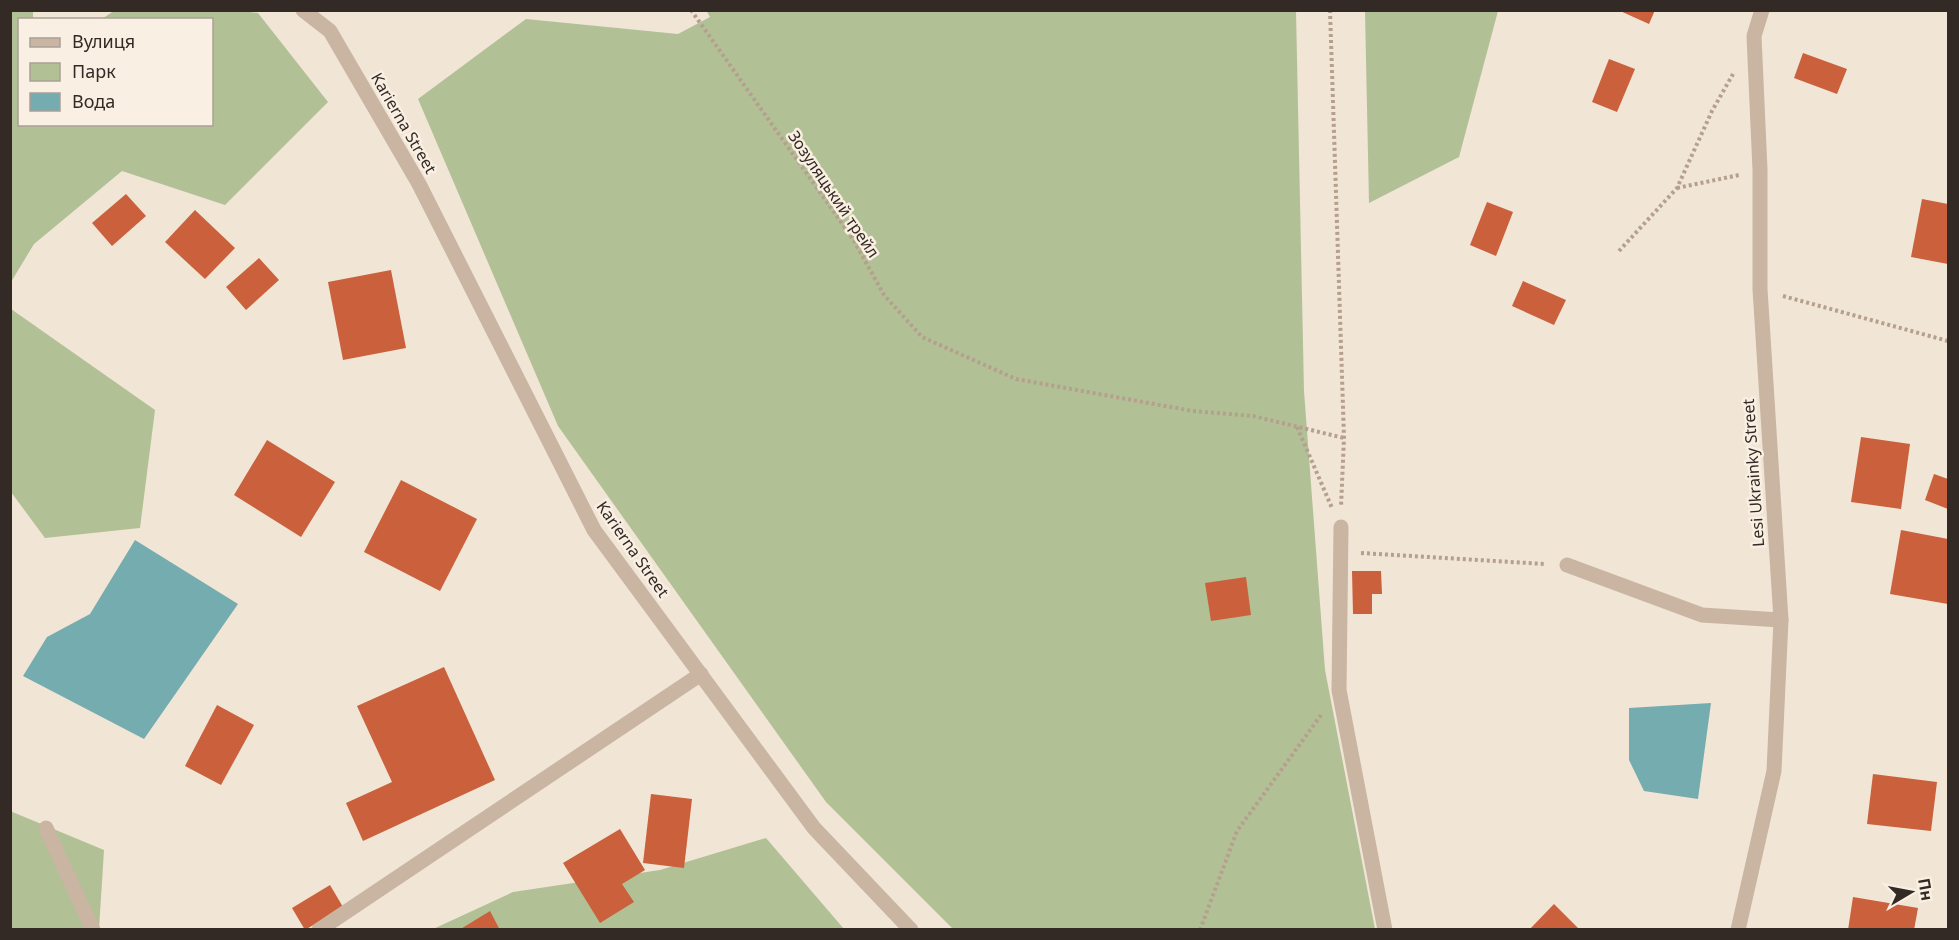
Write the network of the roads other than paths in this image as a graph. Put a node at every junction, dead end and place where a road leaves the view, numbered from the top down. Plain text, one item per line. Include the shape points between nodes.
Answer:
1 (303, 10) edge
2 (1762, 10) edge
3 (1341, 527) road end
4 (1567, 566) road end
5 (1781, 620) junction
6 (700, 674) junction
7 (46, 828) dead end
8 (93, 930) edge
9 (319, 930) edge
10 (911, 930) edge
11 (1385, 930) edge
12 (1738, 930) edge

1 - 6 street, Karierna Street via 330,31 419,184 594,530
2 - 5 street, Lesi Ukrainky Street via 1754,36 1760,289
3 - 11 street via 1339,690
4 - 5 street via 1702,615
5 - 12 street, Lesi Ukrainky Street via 1774,771
6 - 9 street
6 - 10 street, Karierna Street via 814,828
7 - 8 street

